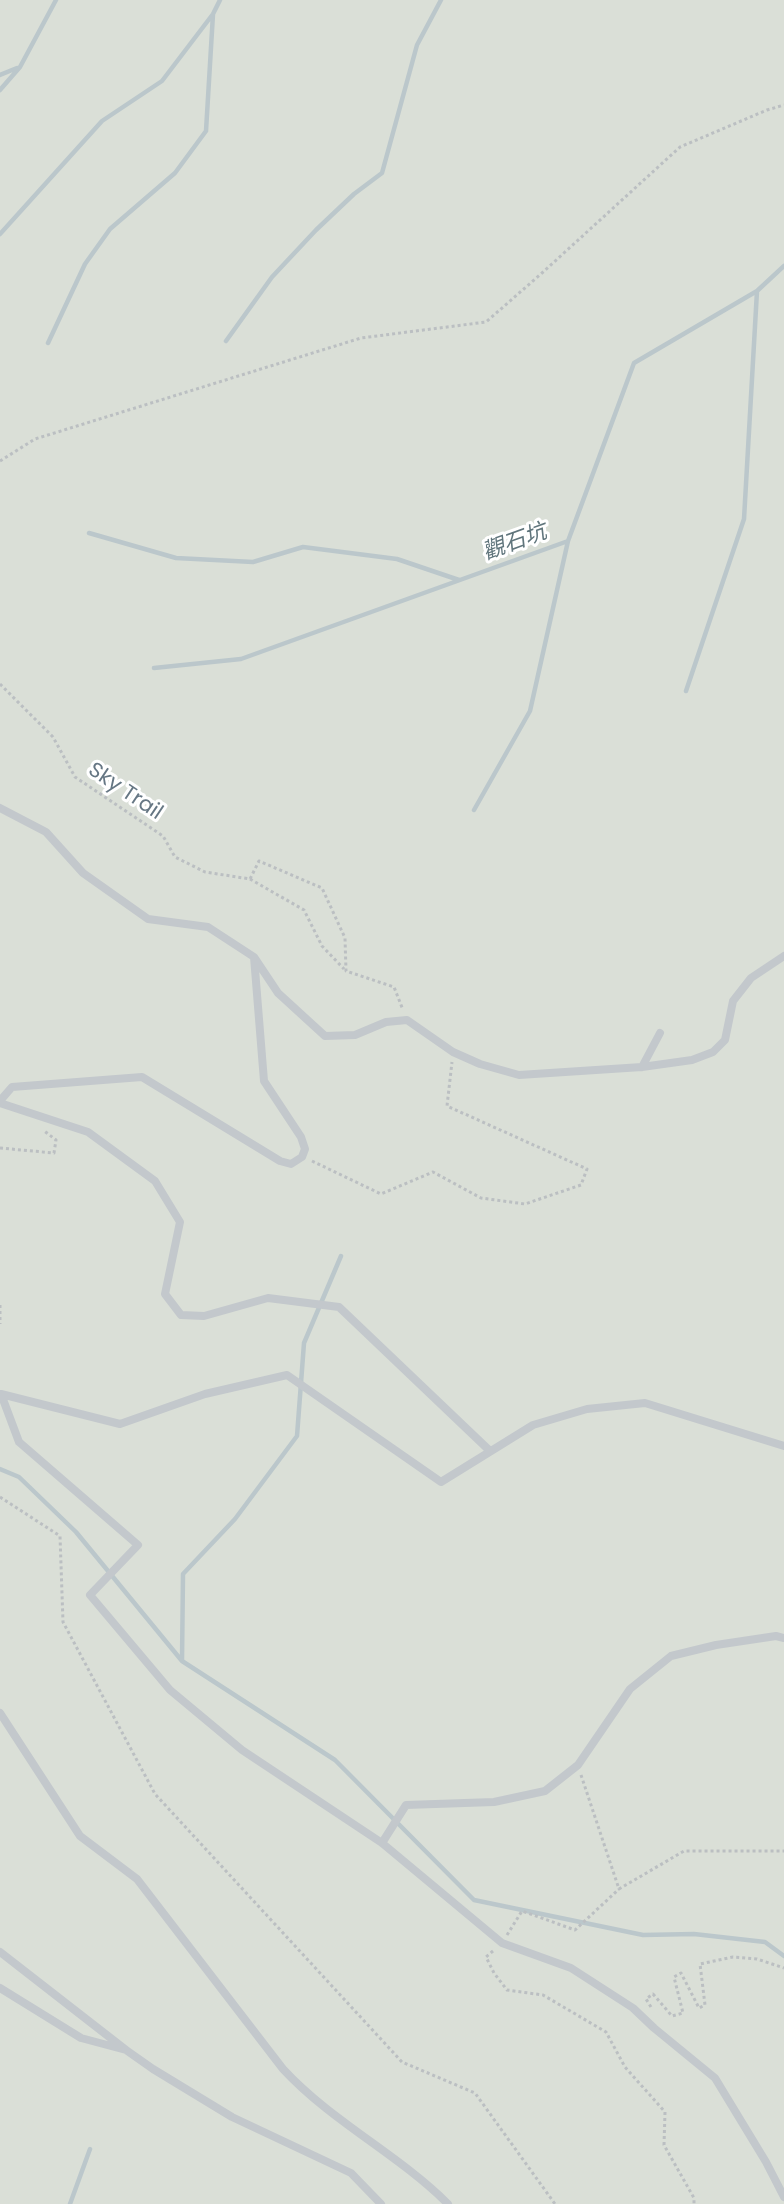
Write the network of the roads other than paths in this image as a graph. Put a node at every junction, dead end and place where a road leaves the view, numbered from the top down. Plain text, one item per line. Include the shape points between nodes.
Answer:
1 (0, 808) edge
2 (784, 956) edge
3 (254, 957) junction
4 (660, 1033) dead end
5 (642, 1066) junction
6 (0, 1102) edge
7 (1, 1395) edge
8 (784, 1446) edge
9 (490, 1451) junction
10 (784, 1638) edge
11 (0, 1713) edge
12 (382, 1843) junction
13 (0, 1952) edge
14 (0, 1988) edge
15 (126, 2050) junction
16 (784, 2197) edge
17 (381, 2204) edge
18 (448, 2204) edge

1 - 3 lane via 46,832 83,873 147,919 208,927
2 - 5 lane via 752,978 733,1001 725,1040 713,1052 692,1060
3 - 5 lane via 278,993 325,1036 355,1035 386,1022 407,1020 453,1052 519,1075
3 - 6 lane via 264,1081 305,1149 302,1157 291,1164 142,1077 12,1087
4 - 5 lane
6 - 9 lane via 88,1132 155,1182 180,1222 165,1294 181,1315 204,1316 268,1298 339,1307
7 - 9 lane via 120,1424 205,1394 287,1376 441,1482
7 - 12 lane via 18,1442 138,1545 90,1595 170,1690 242,1750
8 - 9 lane via 645,1403 587,1408 533,1425
10 - 12 lane via 716,1645 671,1656 630,1689 578,1765 545,1791 494,1802 406,1805
11 - 18 lane via 80,1836 137,1879 283,2069 304,2091 427,2183
12 - 16 lane via 502,1943 571,1968 633,2008 715,2078
13 - 15 lane
14 - 15 lane via 81,2038
15 - 17 lane via 232,2117 351,2173

